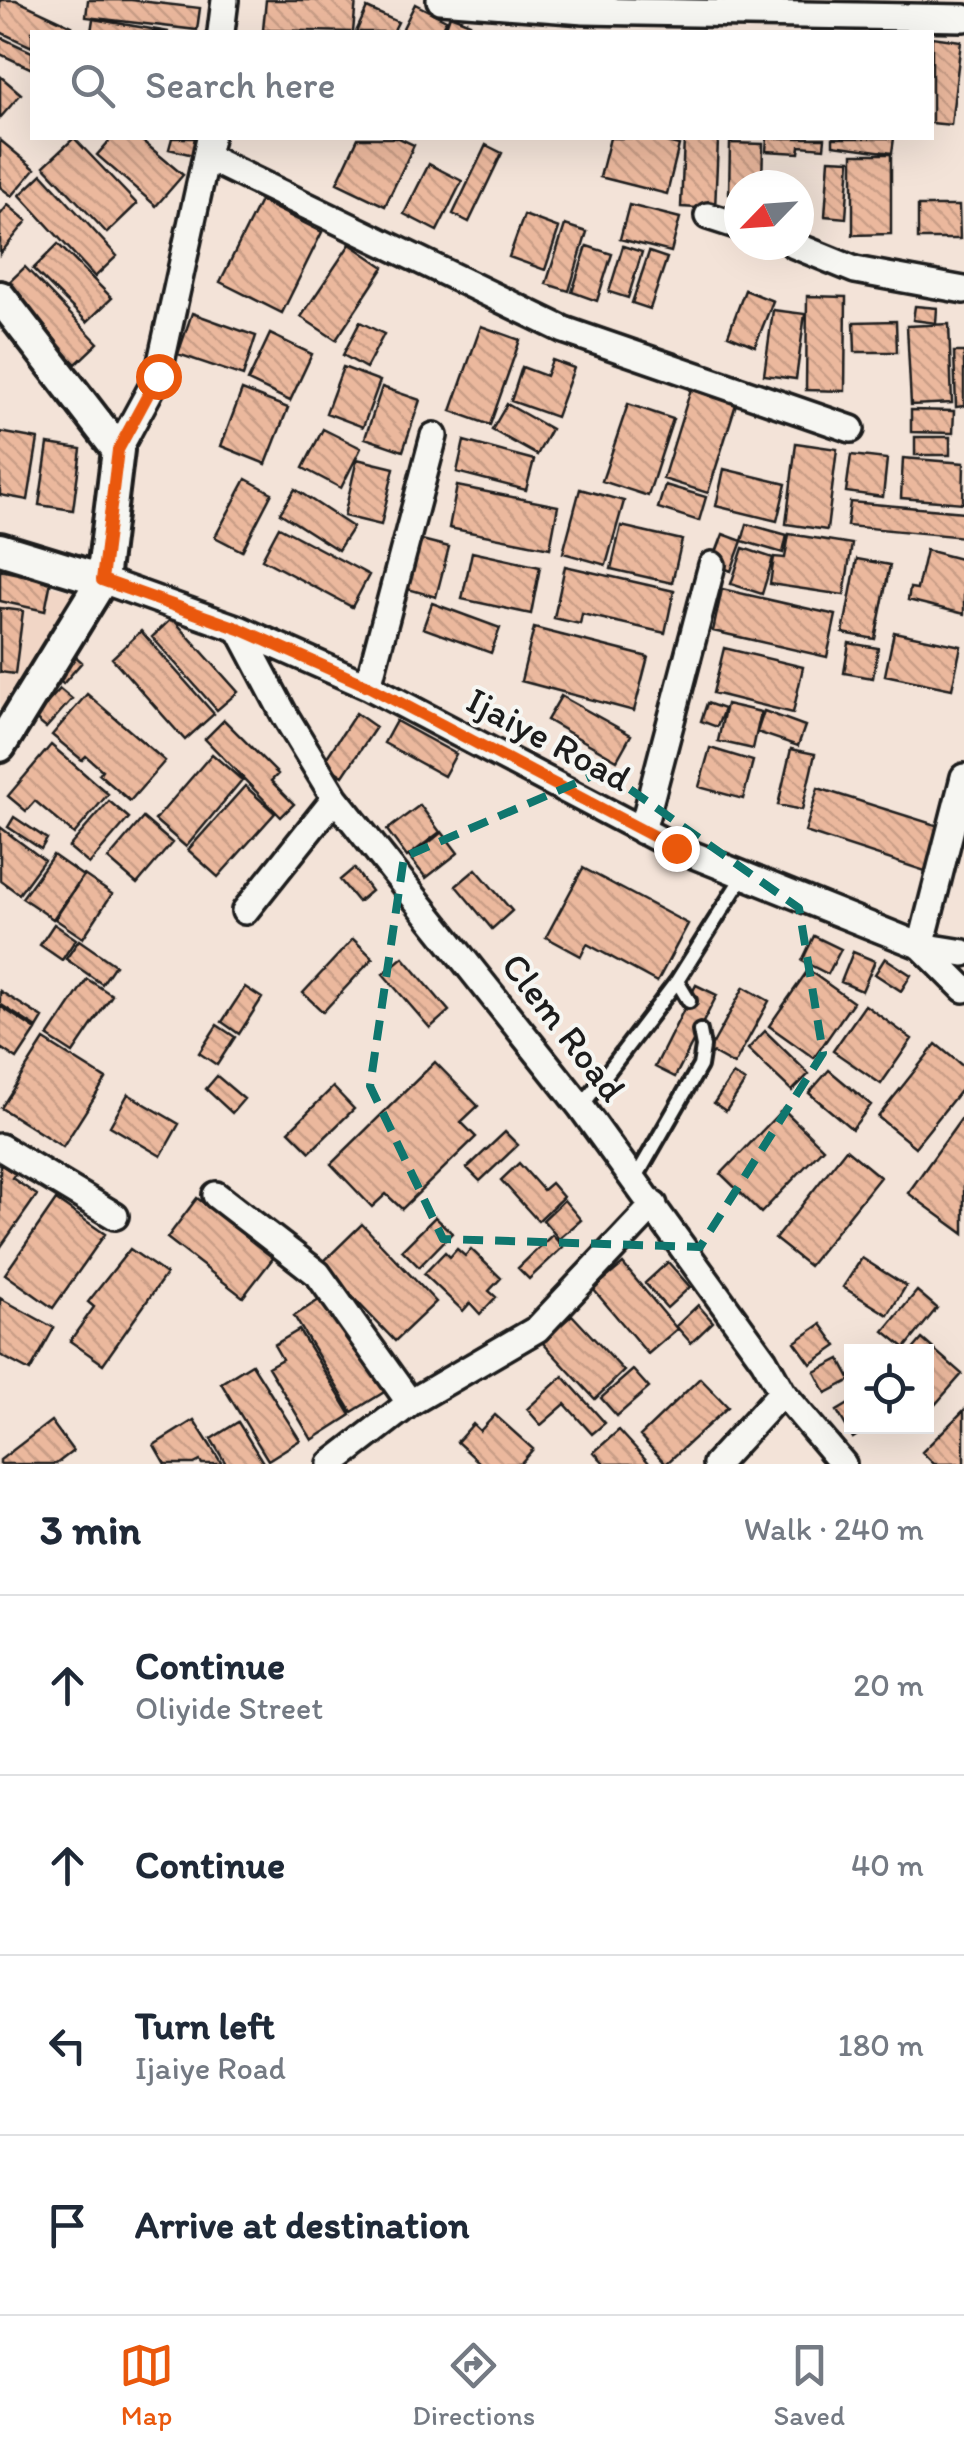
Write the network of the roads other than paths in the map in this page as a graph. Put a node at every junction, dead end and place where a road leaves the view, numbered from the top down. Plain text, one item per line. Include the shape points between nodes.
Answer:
1 (225, 0) edge
2 (440, 0) edge
3 (964, 18) edge
4 (221, 30) edge
5 (209, 148) edge
6 (708, 216) dead end
7 (724, 221) edge
8 (814, 253) edge
9 (964, 290) edge
10 (0, 297) edge
11 (851, 429) dead end
12 (434, 436) dead end
13 (118, 450) junction
14 (0, 549) edge
15 (712, 565) dead end
16 (102, 580) junction
17 (240, 629) junction
18 (368, 686) junction
19 (0, 746) edge
20 (964, 777) edge
21 (335, 798) junction
22 (642, 830) junction
23 (745, 873) junction
24 (246, 912) dead end
25 (921, 946) junction
26 (964, 953) edge
27 (677, 981) junction
28 (964, 989) edge
29 (688, 1001) dead end
30 (700, 1031) dead end
31 (581, 1108) junction
32 (0, 1147) edge
33 (635, 1179) junction
34 (216, 1195) dead end
35 (654, 1205) junction
36 (115, 1216) dead end
37 (782, 1392) junction
38 (410, 1403) junction
39 (332, 1464) edge
40 (716, 1464) edge
41 (843, 1464) edge

1 - 4 street
2 - 3 street via 584,11
5 - 11 street via 564,330
5 - 13 street via 158,376
6 - 7 street
8 - 9 street via 854,270
10 - 13 street
12 - 18 street
13 - 16 street
14 - 16 street
15 - 22 street
16 - 17 street, Ijaiye Road
16 - 19 street
17 - 18 street, Ijaiye Road
17 - 21 street, Clem Road
18 - 22 street, Ijaiye Road
20 - 25 street
21 - 24 street
21 - 31 street, Clem Road
22 - 23 street, Ijaiye Road
23 - 25 street, Ijaiye Road
23 - 27 lane
25 - 26 street, Ijaiye Road
25 - 28 street
27 - 29 lane
27 - 31 lane
30 - 33 lane via 700,1066
31 - 33 street, Clem Road
32 - 36 street
33 - 35 street, Clem Road
34 - 38 street via 318,1274
35 - 37 street, Clem Road
35 - 38 street via 538,1329
37 - 40 street
37 - 41 street, Clem Road
38 - 39 street

